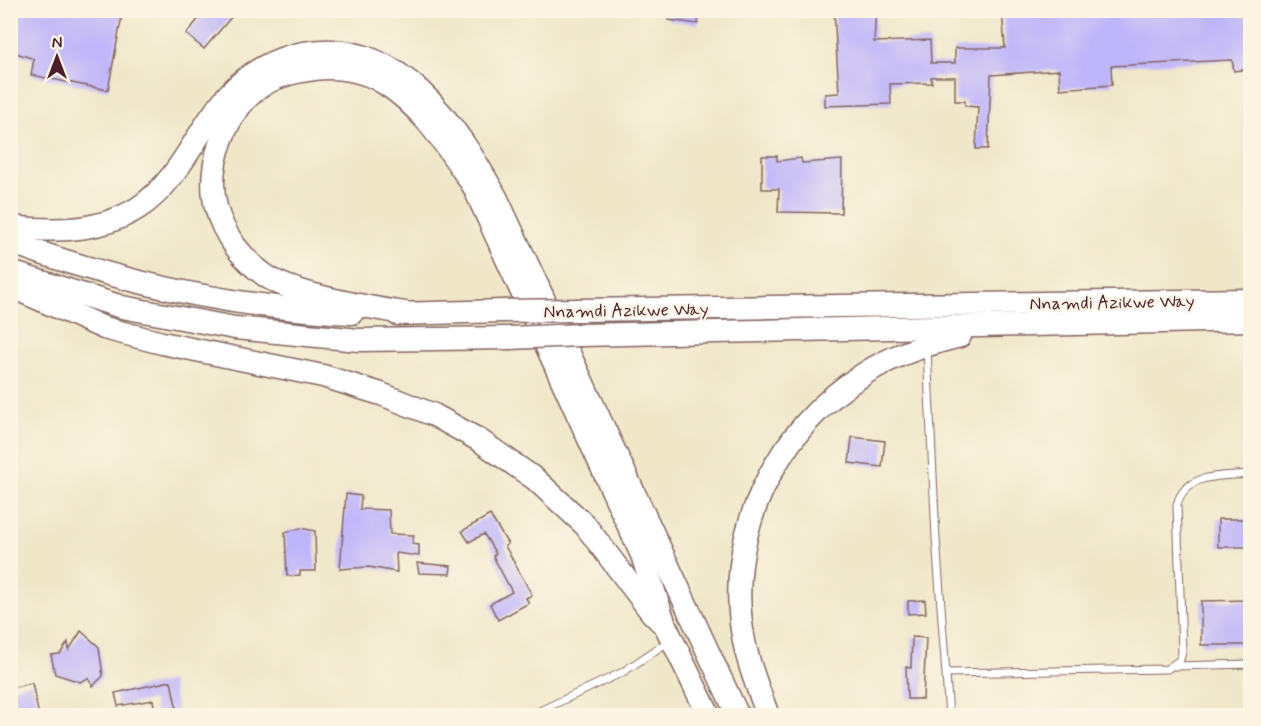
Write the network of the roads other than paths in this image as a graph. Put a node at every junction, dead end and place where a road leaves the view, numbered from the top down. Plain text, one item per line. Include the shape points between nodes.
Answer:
1 (10, 227) edge
2 (10, 242) edge
3 (10, 272) edge
4 (10, 286) edge
5 (1251, 300) edge
6 (411, 314) junction
7 (1251, 320) edge
8 (999, 326) junction
9 (927, 344) junction
10 (1251, 474) edge
11 (668, 632) junction
12 (1251, 664) edge
13 (1175, 666) junction
14 (947, 673) junction
15 (529, 716) edge
16 (709, 716) edge
17 (738, 716) edge
18 (768, 716) edge
19 (949, 716) edge

1 - 17 highway via 41,231 94,226 139,207 181,164 228,95 248,77 290,55 342,50 366,55 392,71 417,88 458,133 496,197
2 - 6 highway, Nnamdi Azikwe Way via 90,269 185,294 309,311
3 - 8 highway, Nnamdi Azikwe Way, bridge via 122,308 235,328 359,340
4 - 11 highway via 104,328 323,376 434,415 535,479 585,525
5 - 6 highway, Nnamdi Azikwe Way, bridge
6 - 11 highway via 348,302 268,277 244,258 227,235 215,197 217,155 227,126 265,84 297,72 325,68 355,71 383,82 437,134 473,185 642,555
7 - 8 highway, Nnamdi Azikwe Way
8 - 9 highway
9 - 14 lane
9 - 18 highway via 867,372 821,407 780,455 760,494 746,530 740,590 745,647
10 - 13 lane via 1196,480 1179,496 1182,652
11 - 15 lane via 623,672
11 - 16 highway
12 - 13 lane
13 - 14 lane
14 - 19 lane

